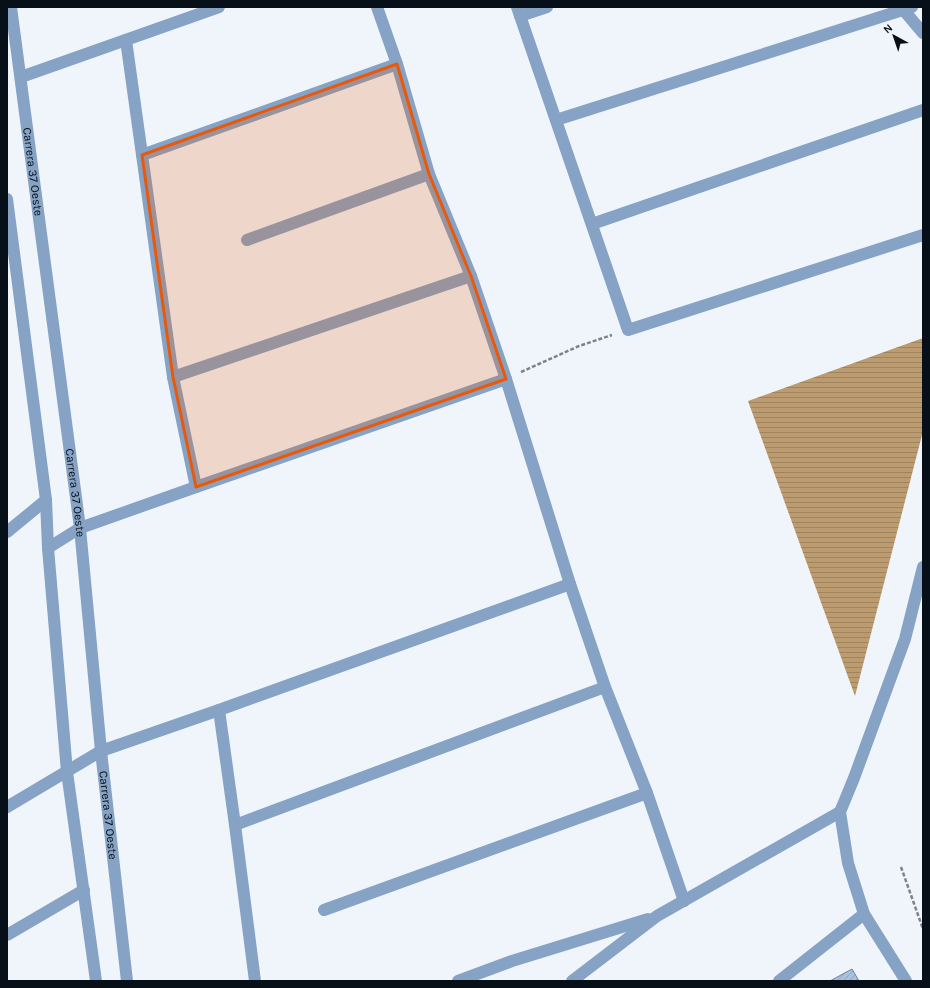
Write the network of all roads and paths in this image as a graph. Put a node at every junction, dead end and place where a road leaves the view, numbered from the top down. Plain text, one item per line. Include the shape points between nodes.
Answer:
1 (11, 7) edge
2 (219, 7) edge
3 (377, 7) edge
4 (547, 7) edge
5 (905, 8) edge
6 (518, 11) edge
7 (923, 34) edge
8 (126, 40) junction
9 (398, 64) junction
10 (20, 77) junction
11 (923, 110) edge
12 (556, 120) junction
13 (142, 155) junction
14 (429, 174) junction
15 (7, 199) edge
16 (592, 224) junction
17 (923, 235) edge
18 (247, 240) dead end
19 (471, 276) junction
20 (628, 330) junction
21 (173, 377) junction
22 (506, 380) junction
23 (196, 487) junction
24 (46, 500) junction
25 (80, 528) junction
26 (7, 532) edge
27 (48, 548) junction
28 (923, 567) edge
29 (570, 584) junction
30 (605, 687) junction
31 (219, 710) junction
32 (101, 752) junction
33 (67, 772) junction
34 (647, 794) junction
35 (7, 807) edge
36 (840, 812) junction
37 (235, 825) junction
38 (901, 866) dead end
39 (84, 890) junction
40 (684, 901) junction
41 (324, 910) dead end
42 (864, 914) junction
43 (657, 916) junction
44 (923, 929) edge
45 (7, 936) edge
46 (96, 981) edge
47 (126, 981) edge
48 (256, 981) edge
49 (458, 981) edge
50 (572, 981) edge
51 (779, 981) edge
52 (906, 981) edge

1 - 10 street, Carrera 37 Oeste
2 - 8 street
3 - 9 street
4 - 6 street
5 - 7 street
5 - 12 street
6 - 12 street
8 - 10 street
8 - 13 street
9 - 13 street
9 - 14 street
10 - 25 street, Carrera 37 Oeste
11 - 16 street
12 - 16 street
13 - 21 street
14 - 18 street
14 - 19 street
15 - 24 street
16 - 20 street
17 - 20 street
19 - 21 street
19 - 22 street
20 - 22 path via 579,346
21 - 23 street
22 - 23 street
22 - 29 street
23 - 25 street
24 - 26 street
24 - 27 street
25 - 27 street
25 - 32 street, Carrera 37 Oeste
27 - 33 street
28 - 36 street via 905,639
29 - 30 street
29 - 31 street
30 - 34 street
30 - 37 street
31 - 32 street
31 - 37 street
32 - 33 street
32 - 47 street, Carrera 37 Oeste
33 - 35 street
33 - 39 street
34 - 40 street
34 - 41 street
36 - 40 street
36 - 42 street via 848,863
37 - 48 street
38 - 44 path
39 - 45 street
39 - 46 street
40 - 43 street
42 - 51 street
42 - 52 street
43 - 49 street via 512,961
43 - 50 street

